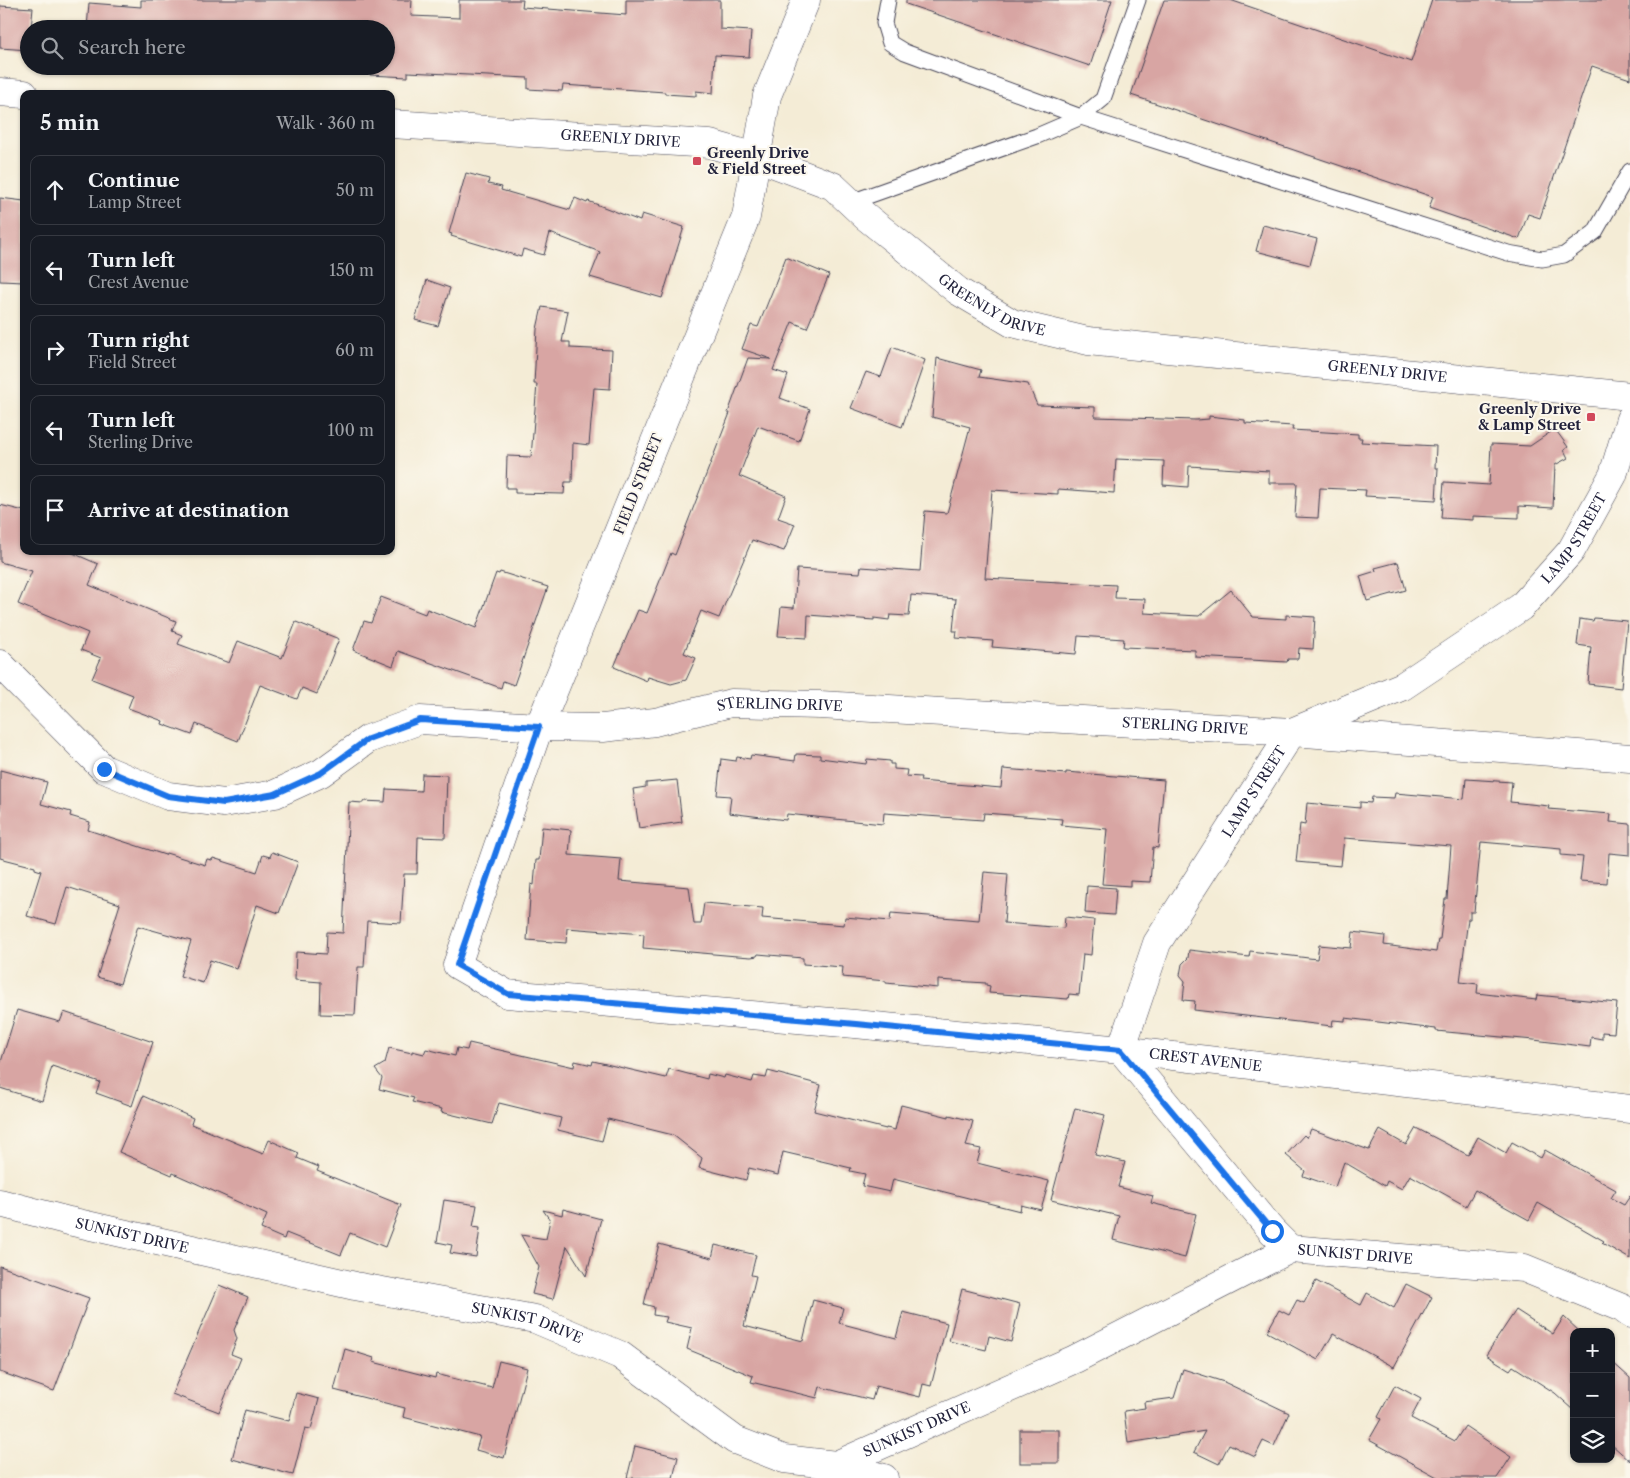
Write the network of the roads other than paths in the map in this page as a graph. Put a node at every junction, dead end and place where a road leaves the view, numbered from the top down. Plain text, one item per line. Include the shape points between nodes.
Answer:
1 (806, 0) edge
2 (888, 0) edge
3 (1138, 0) edge
4 (0, 92) edge
5 (20, 94) edge
6 (1081, 117) junction
7 (395, 124) edge
8 (756, 157) junction
9 (1630, 171) edge
10 (851, 202) junction
11 (1630, 396) edge
12 (1630, 419) edge
13 (0, 664) edge
14 (539, 727) junction
15 (1292, 732) junction
16 (1630, 758) edge
17 (457, 965) joint
18 (1121, 1050) junction
19 (1630, 1109) edge
20 (0, 1203) edge
21 (1290, 1249) junction
22 (1630, 1314) edge
23 (836, 1464) junction
24 (884, 1478) edge

1 - 8 street, FIELD STREET via 767,96
2 - 6 lane via 884,23 890,43 906,52
3 - 6 lane via 1103,99
4 - 5 street
6 - 9 lane via 1508,253 1542,259 1564,255 1595,232
6 - 10 lane via 1037,136
7 - 8 street, GREENLY DRIVE via 710,144
8 - 10 street, GREENLY DRIVE via 833,186
8 - 14 street, FIELD STREET via 746,217
10 - 11 street, GREENLY DRIVE via 958,291 1012,323 1088,341
12 - 15 street, LAMP STREET via 1613,475 1572,551 1521,607 1403,686
13 - 14 street, STERLING DRIVE via 104,769 168,796 224,803 275,794 321,773 368,739 420,720
14 - 15 street, STERLING DRIVE via 603,728 655,722 731,703
14 - 17 street, FIELD STREET
15 - 16 street, STERLING DRIVE
15 - 18 street, LAMP STREET via 1157,943
17 - 18 street, CREST AVENUE via 508,994
18 - 19 street, CREST AVENUE
18 - 21 street
20 - 23 street, SUNKIST DRIVE via 355,1286 535,1319 620,1355 735,1440 784,1459
21 - 22 street, SUNKIST DRIVE via 1524,1268
21 - 23 street, SUNKIST DRIVE via 1075,1359
23 - 24 street

